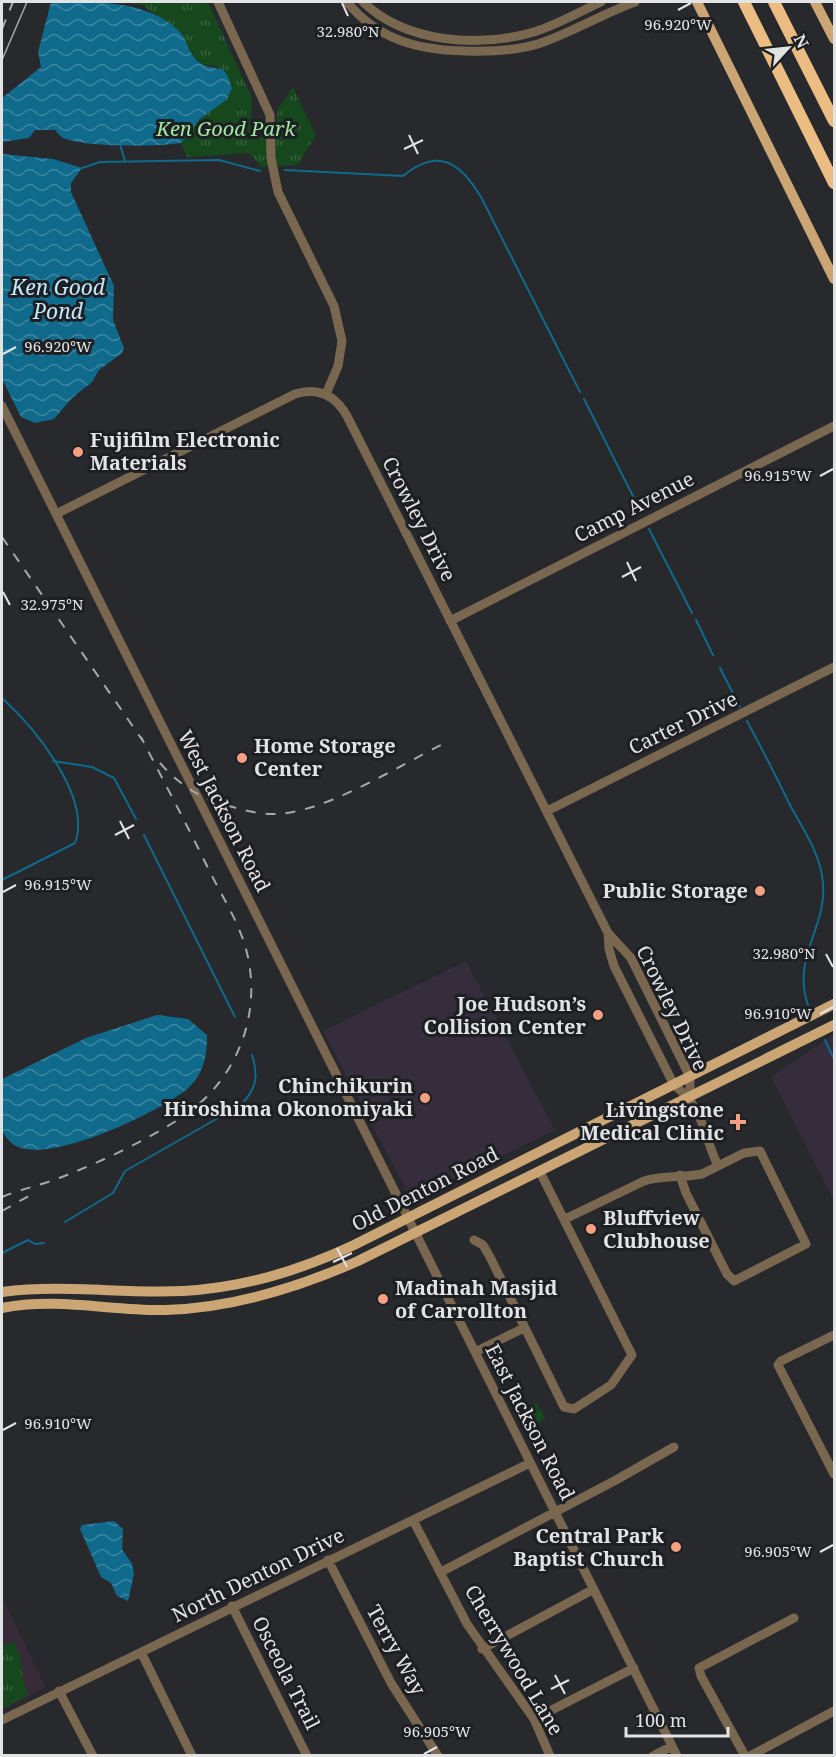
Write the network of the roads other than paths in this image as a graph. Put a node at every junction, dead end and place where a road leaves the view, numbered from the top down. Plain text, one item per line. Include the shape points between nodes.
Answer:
1 (218, 2) edge
2 (347, 2) edge
3 (363, 2) edge
4 (602, 2) edge
5 (635, 2) edge
6 (690, 2) edge
7 (744, 2) edge
8 (774, 2) edge
9 (815, 2) edge
10 (701, 7) edge
11 (373, 11) junction
12 (364, 20) junction
13 (536, 32) junction
14 (474, 39) junction
15 (499, 39) junction
16 (834, 39) edge
17 (539, 43) junction
18 (477, 51) junction
19 (501, 51) junction
20 (834, 121) edge
21 (834, 183) edge
22 (834, 279) edge
23 (326, 394) junction
24 (2, 406) edge
25 (834, 426) edge
26 (56, 514) junction
27 (450, 621) junction
28 (834, 667) edge
29 (547, 811) junction
30 (608, 933) junction
31 (834, 1005) edge
32 (834, 1025) edge
33 (690, 1077) junction
34 (674, 1085) junction
35 (690, 1097) junction
36 (718, 1166) junction
37 (540, 1172) junction
38 (680, 1175) junction
39 (407, 1218) junction
40 (565, 1219) junction
41 (415, 1233) junction
42 (474, 1240) dead end
43 (69, 1287) junction
44 (2, 1292) edge
45 (68, 1304) junction
46 (2, 1308) edge
47 (524, 1328) junction
48 (834, 1335) edge
49 (475, 1352) junction
50 (674, 1447) dead end
51 (530, 1463) junction
52 (834, 1474) edge
53 (554, 1510) junction
54 (413, 1520) junction
55 (328, 1560) junction
56 (441, 1572) junction
57 (594, 1589) junction
58 (232, 1606) junction
59 (794, 1618) dead end
60 (482, 1648) junction
61 (141, 1652) junction
62 (633, 1668) junction
63 (59, 1691) junction
64 (834, 1711) edge
65 (534, 1719) junction
66 (2, 1720) edge
67 (672, 1746) junction
68 (93, 1755) edge
69 (192, 1755) edge
70 (307, 1755) edge
71 (438, 1755) edge
72 (550, 1755) edge
73 (653, 1755) edge
74 (677, 1755) edge
75 (746, 1755) edge
76 (750, 1755) edge

1 - 23 street via 268,108 278,192 334,306 342,341 338,366
2 - 12 street
3 - 11 street
4 - 13 street
5 - 17 street
6 - 10 main road
7 - 21 highway
8 - 20 highway
9 - 16 main road
10 - 22 main road
11 - 12 street
11 - 14 street via 396,27 417,34
12 - 18 street via 408,45
13 - 15 street
13 - 17 street
14 - 15 street
14 - 18 street
15 - 19 street
17 - 19 street
18 - 19 street
23 - 26 street via 308,390 295,394
23 - 27 street, Crowley Drive via 347,416
24 - 26 street, West Jackson Road
25 - 27 street, Camp Avenue
26 - 39 street, West Jackson Road
27 - 29 street, Crowley Drive
28 - 29 street, Carter Drive
29 - 30 street, Crowley Drive
30 - 33 street, Crowley Drive via 631,958
30 - 34 street, Crowley Drive via 614,966
31 - 33 main road, Old Denton Road
32 - 35 main road, Old Denton Road
33 - 34 main road, Old Denton Road
33 - 35 street, Crowley Drive
34 - 35 street, Crowley Drive
34 - 39 main road, Old Denton Road
35 - 36 street
35 - 37 main road, Old Denton Road
36 - 38 street via 702,1174
36 - 38 street via 744,1153 760,1151 806,1244 734,1281 711,1244
37 - 40 street
37 - 41 main road, Old Denton Road
38 - 40 street via 634,1185
39 - 41 street, West Jackson Road
39 - 43 main road, Old Denton Road via 336,1253 248,1282 184,1291
40 - 47 street via 632,1355 611,1385 574,1409 564,1407
41 - 45 main road, Old Denton Road via 322,1277 259,1297 165,1310
41 - 49 street, East Jackson Road
42 - 47 street via 483,1245 490,1257
43 - 44 main road, Old Denton Road
43 - 45 main road
45 - 46 main road, Old Denton Road
47 - 49 street
48 - 52 street via 778,1365
49 - 51 street, East Jackson Road
50 - 53 street
51 - 53 street, East Jackson Road
51 - 54 street, North Denton Drive
53 - 56 street
53 - 57 street, East Jackson Road
54 - 55 street, North Denton Drive
54 - 56 street, Cherrywood Lane
55 - 58 street, North Denton Drive
55 - 71 street, Terry Way via 391,1683
56 - 60 street, Cherrywood Lane
57 - 60 street
57 - 62 street, East Jackson Road
58 - 61 street, North Denton Drive
58 - 70 street, Osceola Trail
59 - 75 street via 699,1668
60 - 65 street, Cherrywood Lane
61 - 63 street, North Denton Drive
61 - 69 street
62 - 65 street
62 - 67 street, East Jackson Road
63 - 66 street, North Denton Drive
63 - 68 street
64 - 76 street
65 - 72 street, Cherrywood Lane
67 - 73 street
67 - 74 street, East Jackson Road

